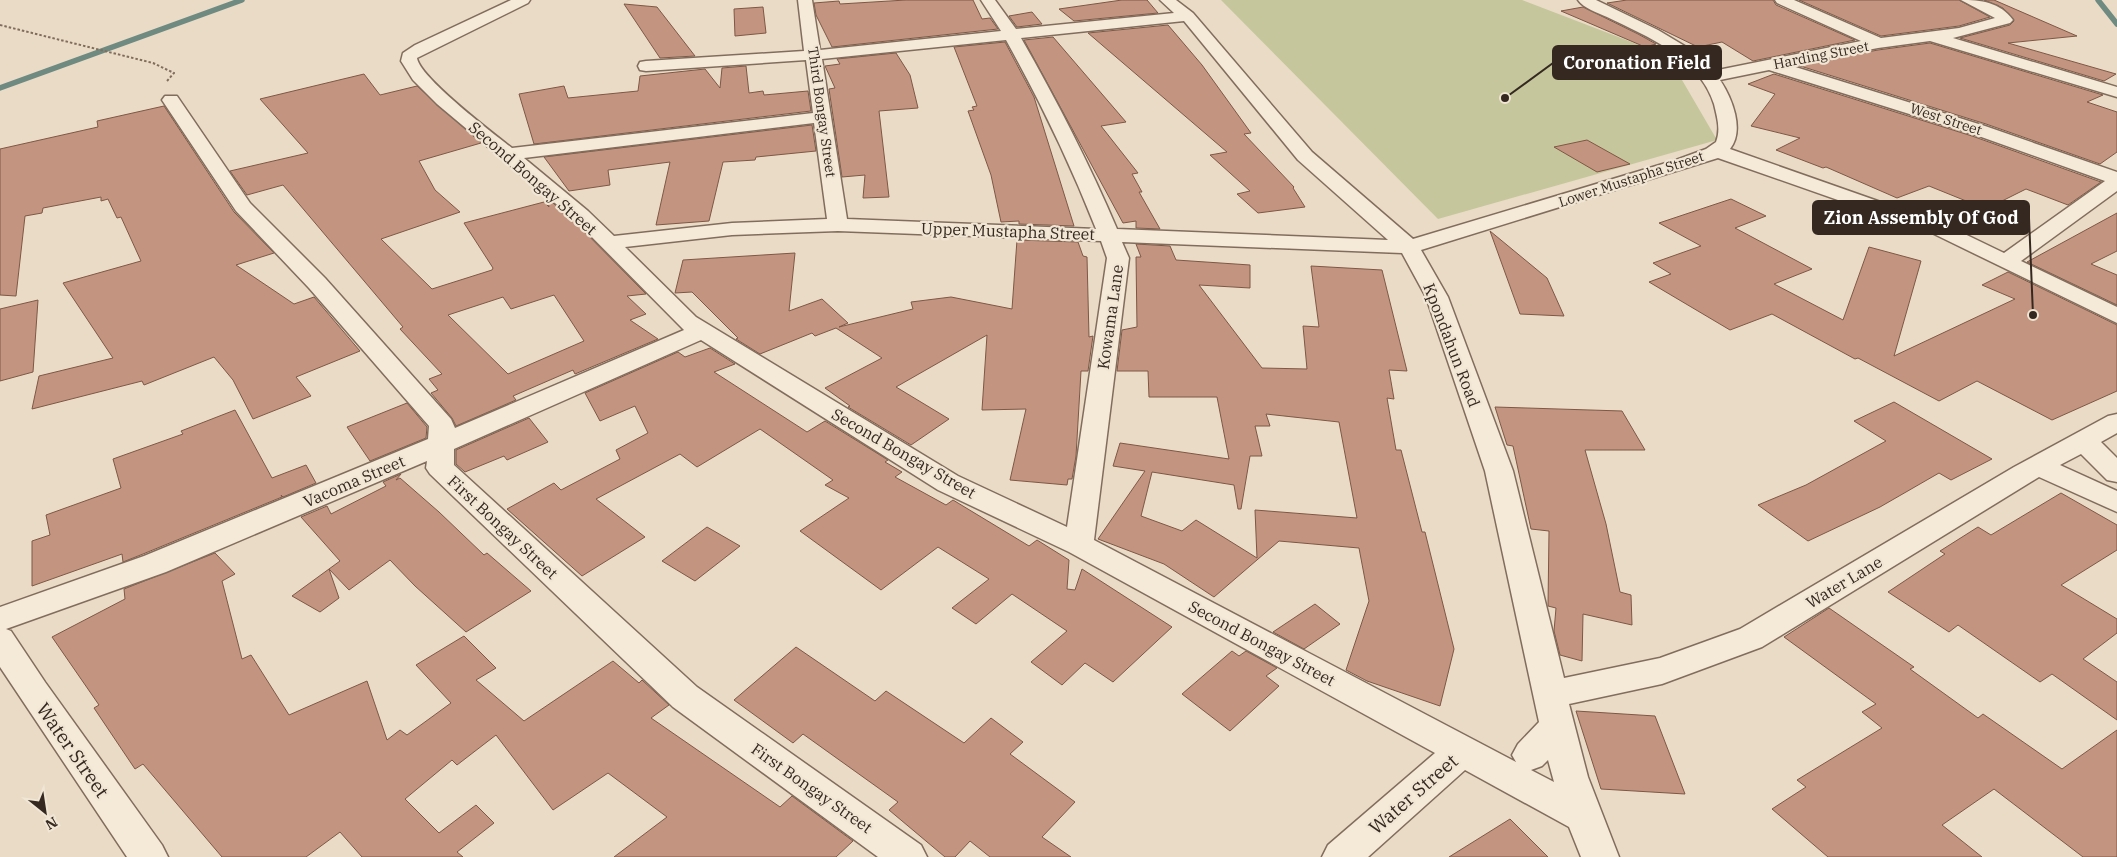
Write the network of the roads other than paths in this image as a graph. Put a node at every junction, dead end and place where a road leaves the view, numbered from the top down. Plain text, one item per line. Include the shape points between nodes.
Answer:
1 (523, 0) edge
2 (805, 0) edge
3 (988, 0) edge
4 (1167, 0) edge
5 (1585, 0) edge
6 (1782, 0) edge
7 (1968, 0) edge
8 (1190, 8) edge
9 (1011, 34) junction
10 (1933, 37) junction
11 (1879, 43) junction
12 (815, 55) junction
13 (1772, 65) junction
14 (646, 66) dead end
15 (1710, 77) junction
16 (2117, 92) edge
17 (171, 100) road end
18 (823, 118) junction
19 (1716, 152) junction
20 (507, 154) junction
21 (2117, 181) edge
22 (838, 225) junction
23 (1110, 235) junction
24 (607, 243) junction
25 (1409, 247) junction
26 (2005, 262) junction
27 (2117, 316) edge
28 (702, 331) junction
29 (2117, 422) edge
30 (2083, 441) junction
31 (440, 444) junction
32 (2038, 466) junction
33 (2117, 474) edge
34 (2117, 502) edge
35 (1079, 544) junction
36 (0, 619) edge
37 (0, 640) edge
38 (1551, 694) junction
39 (1556, 727) junction
40 (1462, 750) junction
41 (1530, 755) dead end
42 (1582, 815) junction
43 (150, 857) edge
44 (908, 857) edge
45 (1341, 857) edge
46 (1600, 857) edge

1 - 20 street, Second Bongay Street via 409,56 419,76 443,100
2 - 12 street, Third Bongay Street
3 - 9 street, Kowama Lane
4 - 8 street, Kpondahun Road
5 - 15 street, Lower Mustapha Street via 1685,53
6 - 11 street
7 - 10 street, Harding Street via 1996,11 2005,20
8 - 9 street
8 - 25 street, Kpondahun Road via 1305,156
9 - 12 street
9 - 23 street, Kowama Lane via 1056,117
10 - 11 street, Harding Street
10 - 16 street, Harding Street
11 - 13 street, Harding Street
12 - 14 street
12 - 18 street, Third Bongay Street
13 - 15 street, Harding Street
13 - 21 street, West Street via 1979,130
15 - 19 street, Lower Mustapha Street via 1730,130 1725,145
17 - 31 street, First Bongay Street via 243,207 317,283 442,425
18 - 20 street
18 - 22 street, Third Bongay Street
19 - 25 street, Lower Mustapha Street
19 - 26 street via 1939,229
20 - 24 street, Second Bongay Street via 581,216
21 - 26 street
22 - 23 street, Upper Mustapha Street
22 - 24 street, Upper Mustapha Street via 732,229
23 - 25 street, Upper Mustapha Street
23 - 35 street, Kowama Lane via 1118,258
24 - 28 street, Second Bongay Street via 688,322
25 - 38 street, Kpondahun Road via 1437,297 1498,471
26 - 27 street
28 - 31 street, Vacoma Street
28 - 35 street, Second Bongay Street via 948,483
29 - 30 street, Water Lane
30 - 32 street, Water Lane
30 - 33 street
31 - 36 street, Vacoma Street via 155,564
31 - 44 street, First Bongay Street via 440,468 684,697
32 - 34 street
32 - 38 street, Water Lane via 1751,638 1662,671
35 - 40 street, Second Bongay Street
37 - 43 street, Water Street
38 - 39 street, Kpondahun Road
39 - 41 street
39 - 42 street, Kpondahun Road
40 - 42 street, Second Bongay Street
40 - 45 street, Water Street
42 - 46 street

